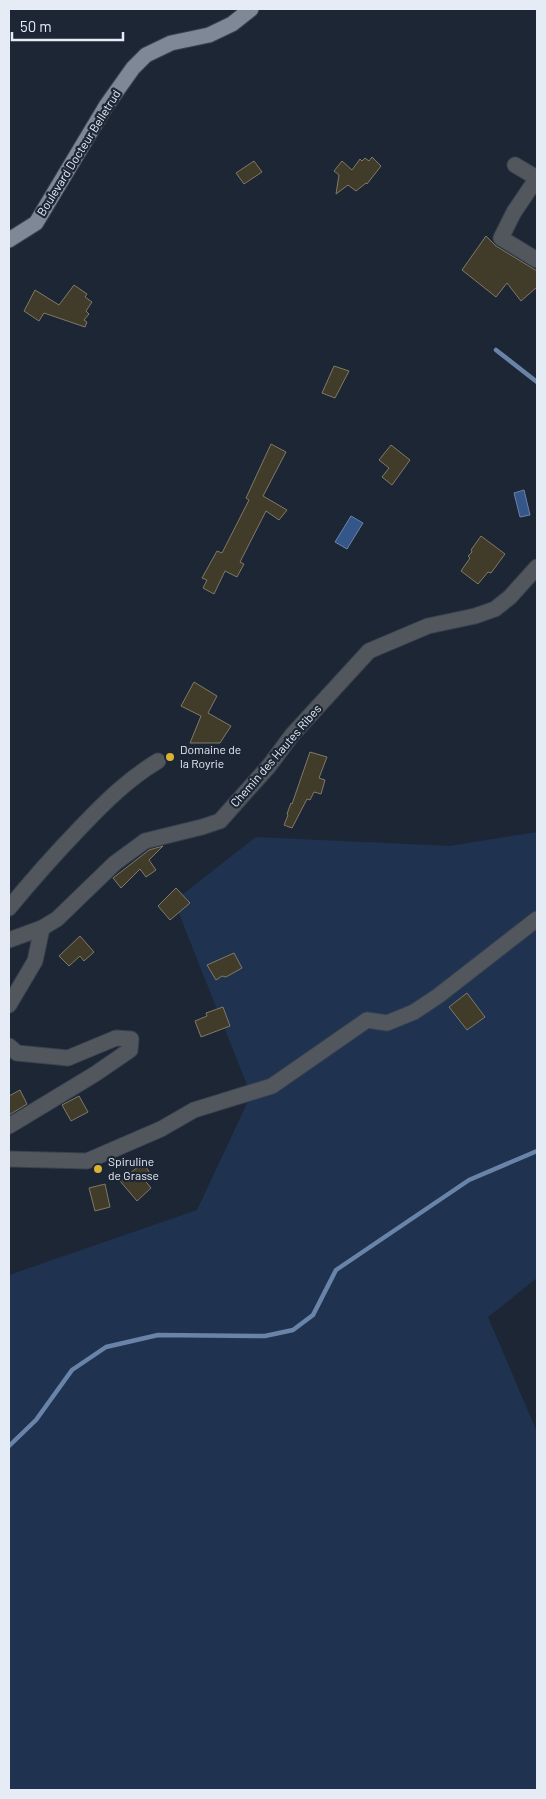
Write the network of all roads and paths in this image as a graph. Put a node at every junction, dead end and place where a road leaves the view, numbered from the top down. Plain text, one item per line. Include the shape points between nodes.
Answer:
1 (251, 9) edge
2 (515, 165) dead end
3 (537, 178) edge
4 (9, 240) edge
5 (537, 260) edge
6 (537, 567) edge
7 (158, 761) dead end
8 (9, 908) edge
9 (537, 919) edge
10 (42, 928) junction
11 (9, 940) edge
12 (9, 1005) edge
13 (9, 1046) edge
14 (9, 1126) edge
15 (9, 1159) edge

1 - 4 main road, Boulevard Docteur Belletrud via 232,24 209,35 171,43 146,55 106,106 36,222
2 - 3 street
3 - 5 street via 501,238
6 - 10 street, Chemin des Hautes Ribes via 495,609 428,626 369,651 292,735 220,821 146,840 115,863 57,920
7 - 8 street via 111,796 48,861
9 - 15 street via 414,1012 387,1024 367,1020 272,1086 194,1110 161,1129 86,1161
10 - 11 street, Chemin des Hautes Ribes
10 - 12 street via 35,961
13 - 14 street via 17,1052 68,1058 116,1038 132,1039 130,1050

